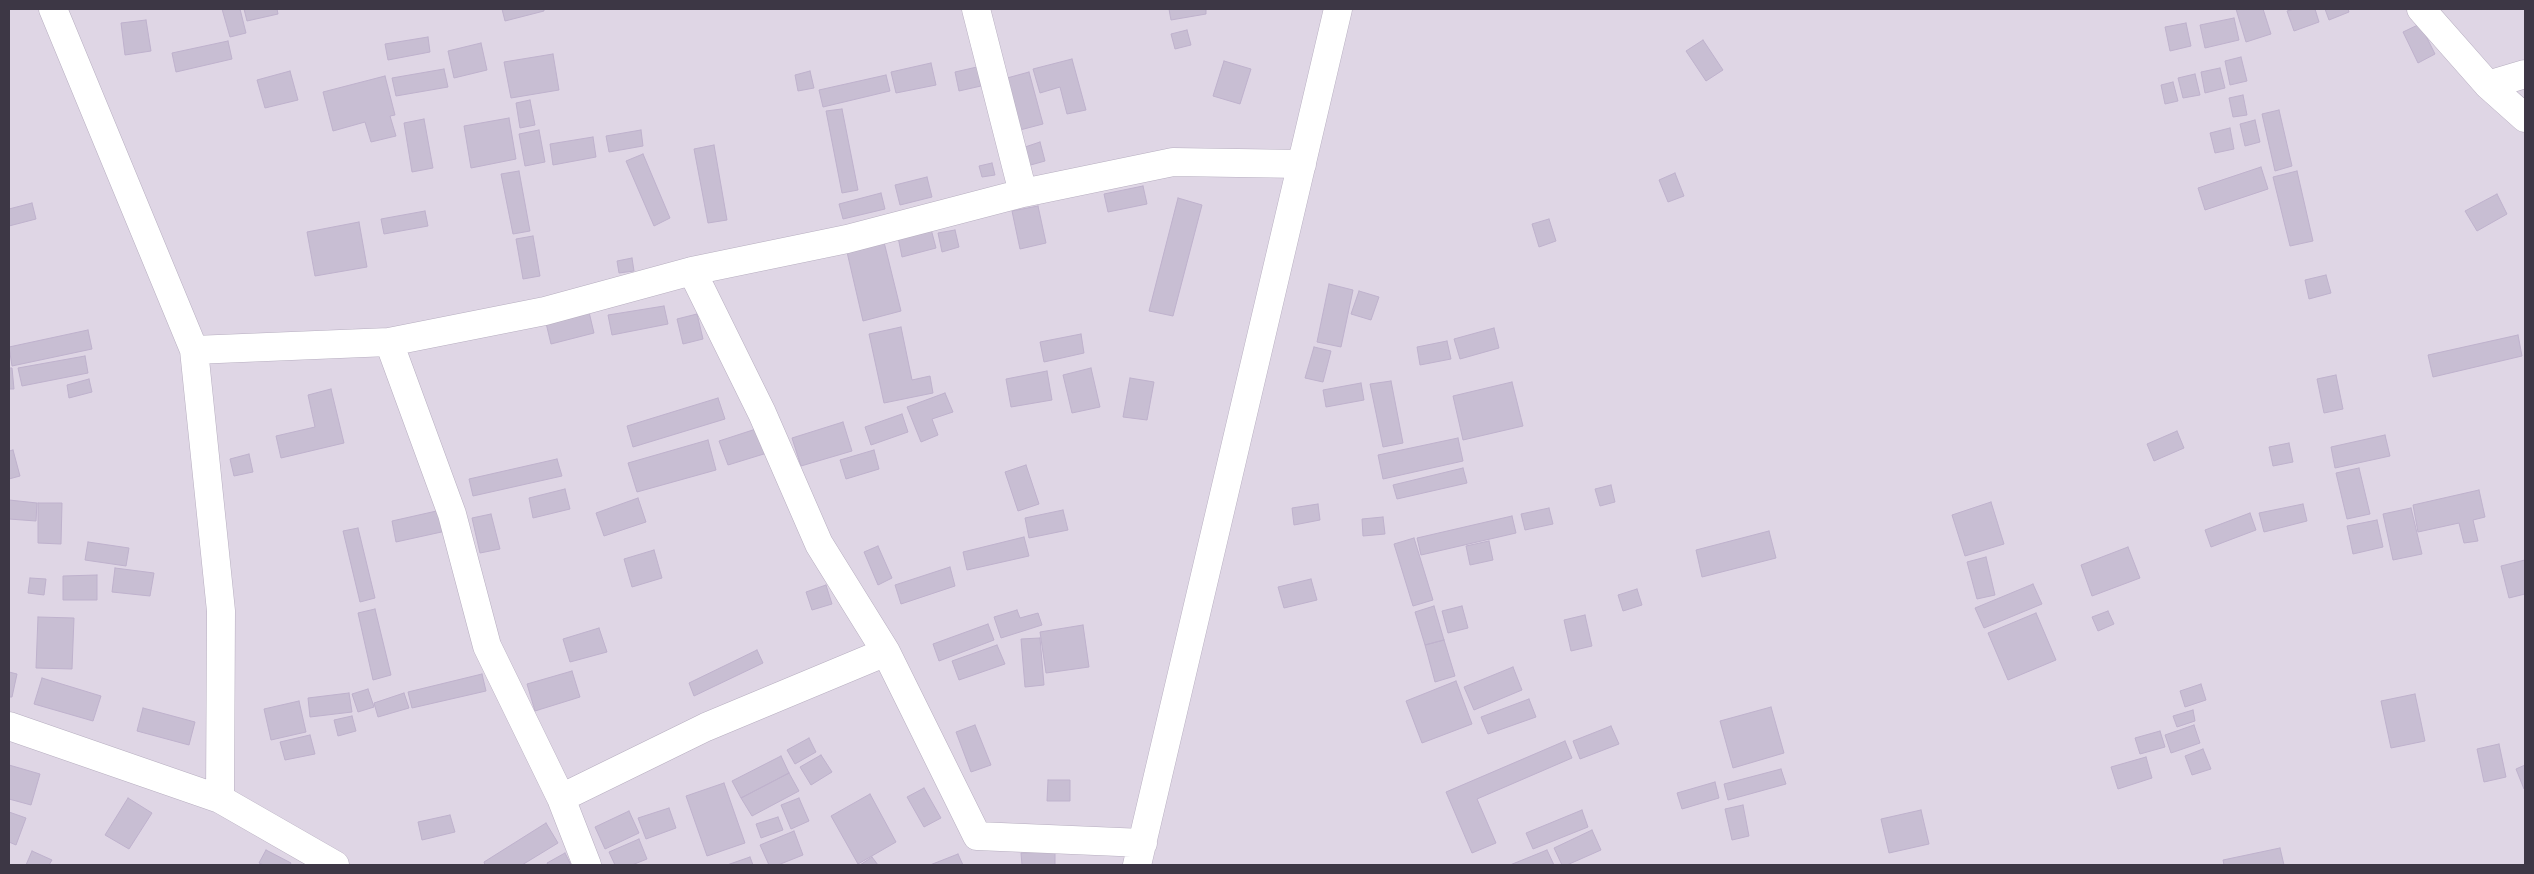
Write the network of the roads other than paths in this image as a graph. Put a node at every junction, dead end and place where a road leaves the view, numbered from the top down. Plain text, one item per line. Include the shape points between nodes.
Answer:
1 (53, 9) edge
2 (976, 9) edge
3 (1338, 9) edge
4 (2421, 9) edge
5 (2525, 74) edge
6 (2488, 85) junction
7 (2525, 118) edge
8 (1302, 164) junction
9 (1023, 193) junction
10 (692, 271) junction
11 (389, 342) junction
12 (194, 350) junction
13 (886, 652) junction
14 (9, 726) edge
15 (561, 798) junction
16 (220, 799) junction
17 (1140, 854) edge
18 (336, 865) edge
19 (587, 865) edge

1 - 12 street
2 - 9 street
3 - 8 street
4 - 6 street
5 - 6 street
6 - 7 street
8 - 9 street via 1173,162
8 - 17 street
9 - 10 street via 847,238
10 - 11 street via 545,311
10 - 13 street via 762,413 818,544
11 - 12 street
11 - 15 street via 452,514 487,646
12 - 16 street via 221,611
13 - 15 street via 706,727
13 - 17 street via 977,836
14 - 16 street
15 - 19 street
16 - 18 street

